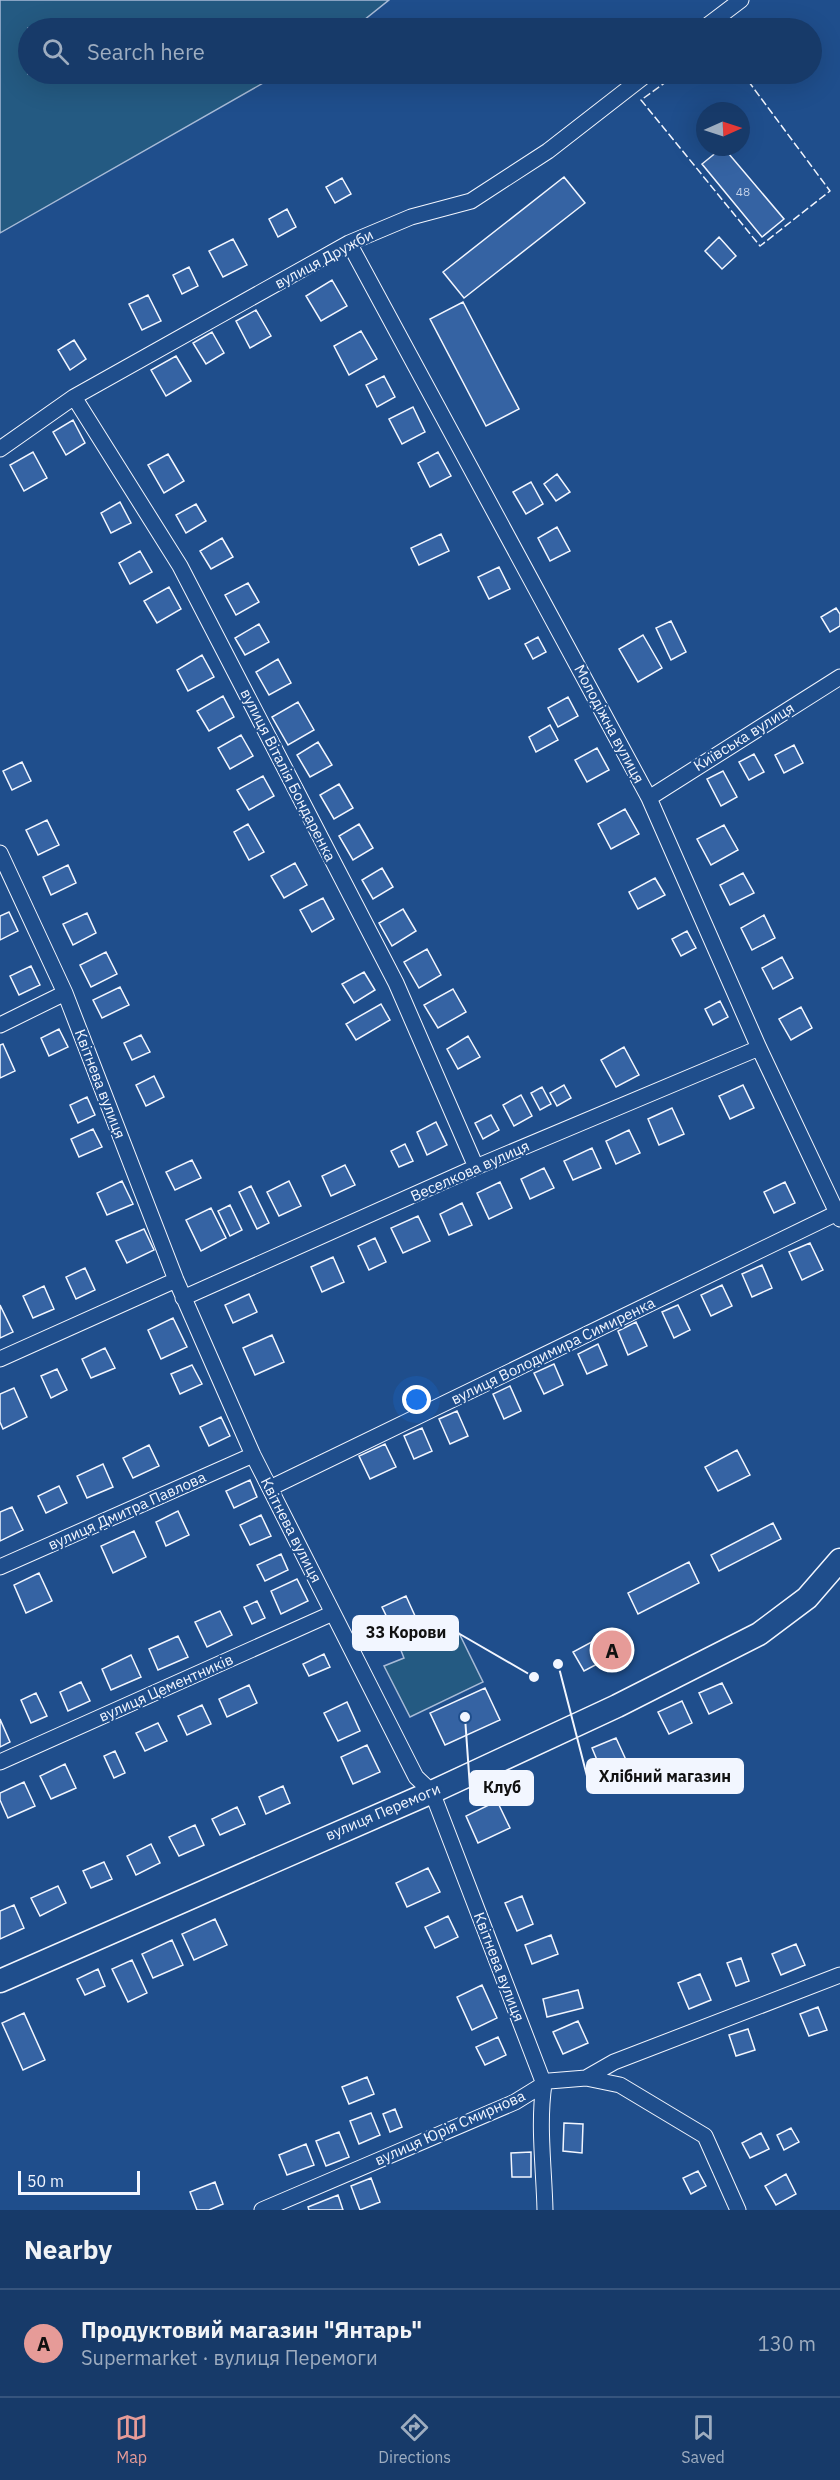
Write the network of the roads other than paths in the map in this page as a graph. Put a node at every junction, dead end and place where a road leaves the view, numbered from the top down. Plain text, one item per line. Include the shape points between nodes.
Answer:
1 (741, 0) edge
2 (717, 18) edge
3 (634, 84) edge
4 (349, 243) junction
5 (74, 397) junction
6 (0, 449) edge
7 (840, 677) edge
8 (649, 798) junction
9 (0, 853) edge
10 (65, 993) junction
11 (0, 1025) edge
12 (759, 1048) junction
13 (476, 1167) junction
14 (838, 1216) edge
15 (176, 1280) junction
16 (183, 1298) junction
17 (0, 1359) edge
18 (253, 1455) junction
19 (270, 1488) junction
20 (839, 1563) edge
21 (0, 1568) edge
22 (333, 1613) junction
23 (0, 1762) edge
24 (432, 1791) junction
25 (840, 1975) edge
26 (0, 1981) edge
27 (586, 2078) junction
28 (544, 2084) junction
29 (262, 2210) edge
30 (545, 2210) edge
31 (738, 2210) edge

1 - 2 street
3 - 4 street, вулиця Дружби via 548,150 471,201 411,217
4 - 5 street, вулиця Дружби
4 - 8 street, Молодіжна вулиця
5 - 6 street, вулиця Дружби
5 - 13 street, вулиця Віталія Бондаренка via 180,566 396,983
7 - 8 street, Київська вулиця
8 - 12 street, Молодіжна вулиця
9 - 10 street, Квітнева вулиця
10 - 11 street
10 - 15 street, Квітнева вулиця
12 - 13 street, Веселкова вулиця
12 - 14 street, Молодіжна вулиця
13 - 16 street, Веселкова вулиця
14 - 19 street, вулиця Володимира Симиренка
15 - 16 street, Квітнева вулиця
15 - 17 street
16 - 18 street, Квітнева вулиця
18 - 19 street, Квітнева вулиця
18 - 21 street, вулиця Дмитра Павлова
19 - 22 street, Квітнева вулиця
20 - 24 main road, вулиця Перемоги via 807,1598 759,1634 617,1706
22 - 23 street, вулиця Цементників
22 - 24 street, Квітнева вулиця via 416,1777
24 - 26 main road, вулиця Перемоги
24 - 28 street, Квітнева вулиця
25 - 27 street, вулиця Юрія Смирнова via 614,2062
27 - 28 street, вулиця Юрія Смирнова
27 - 31 street via 620,2085 705,2136
28 - 29 street, вулиця Юрія Смирнова via 515,2102
28 - 30 street, Квітнева вулиця via 540,2112

